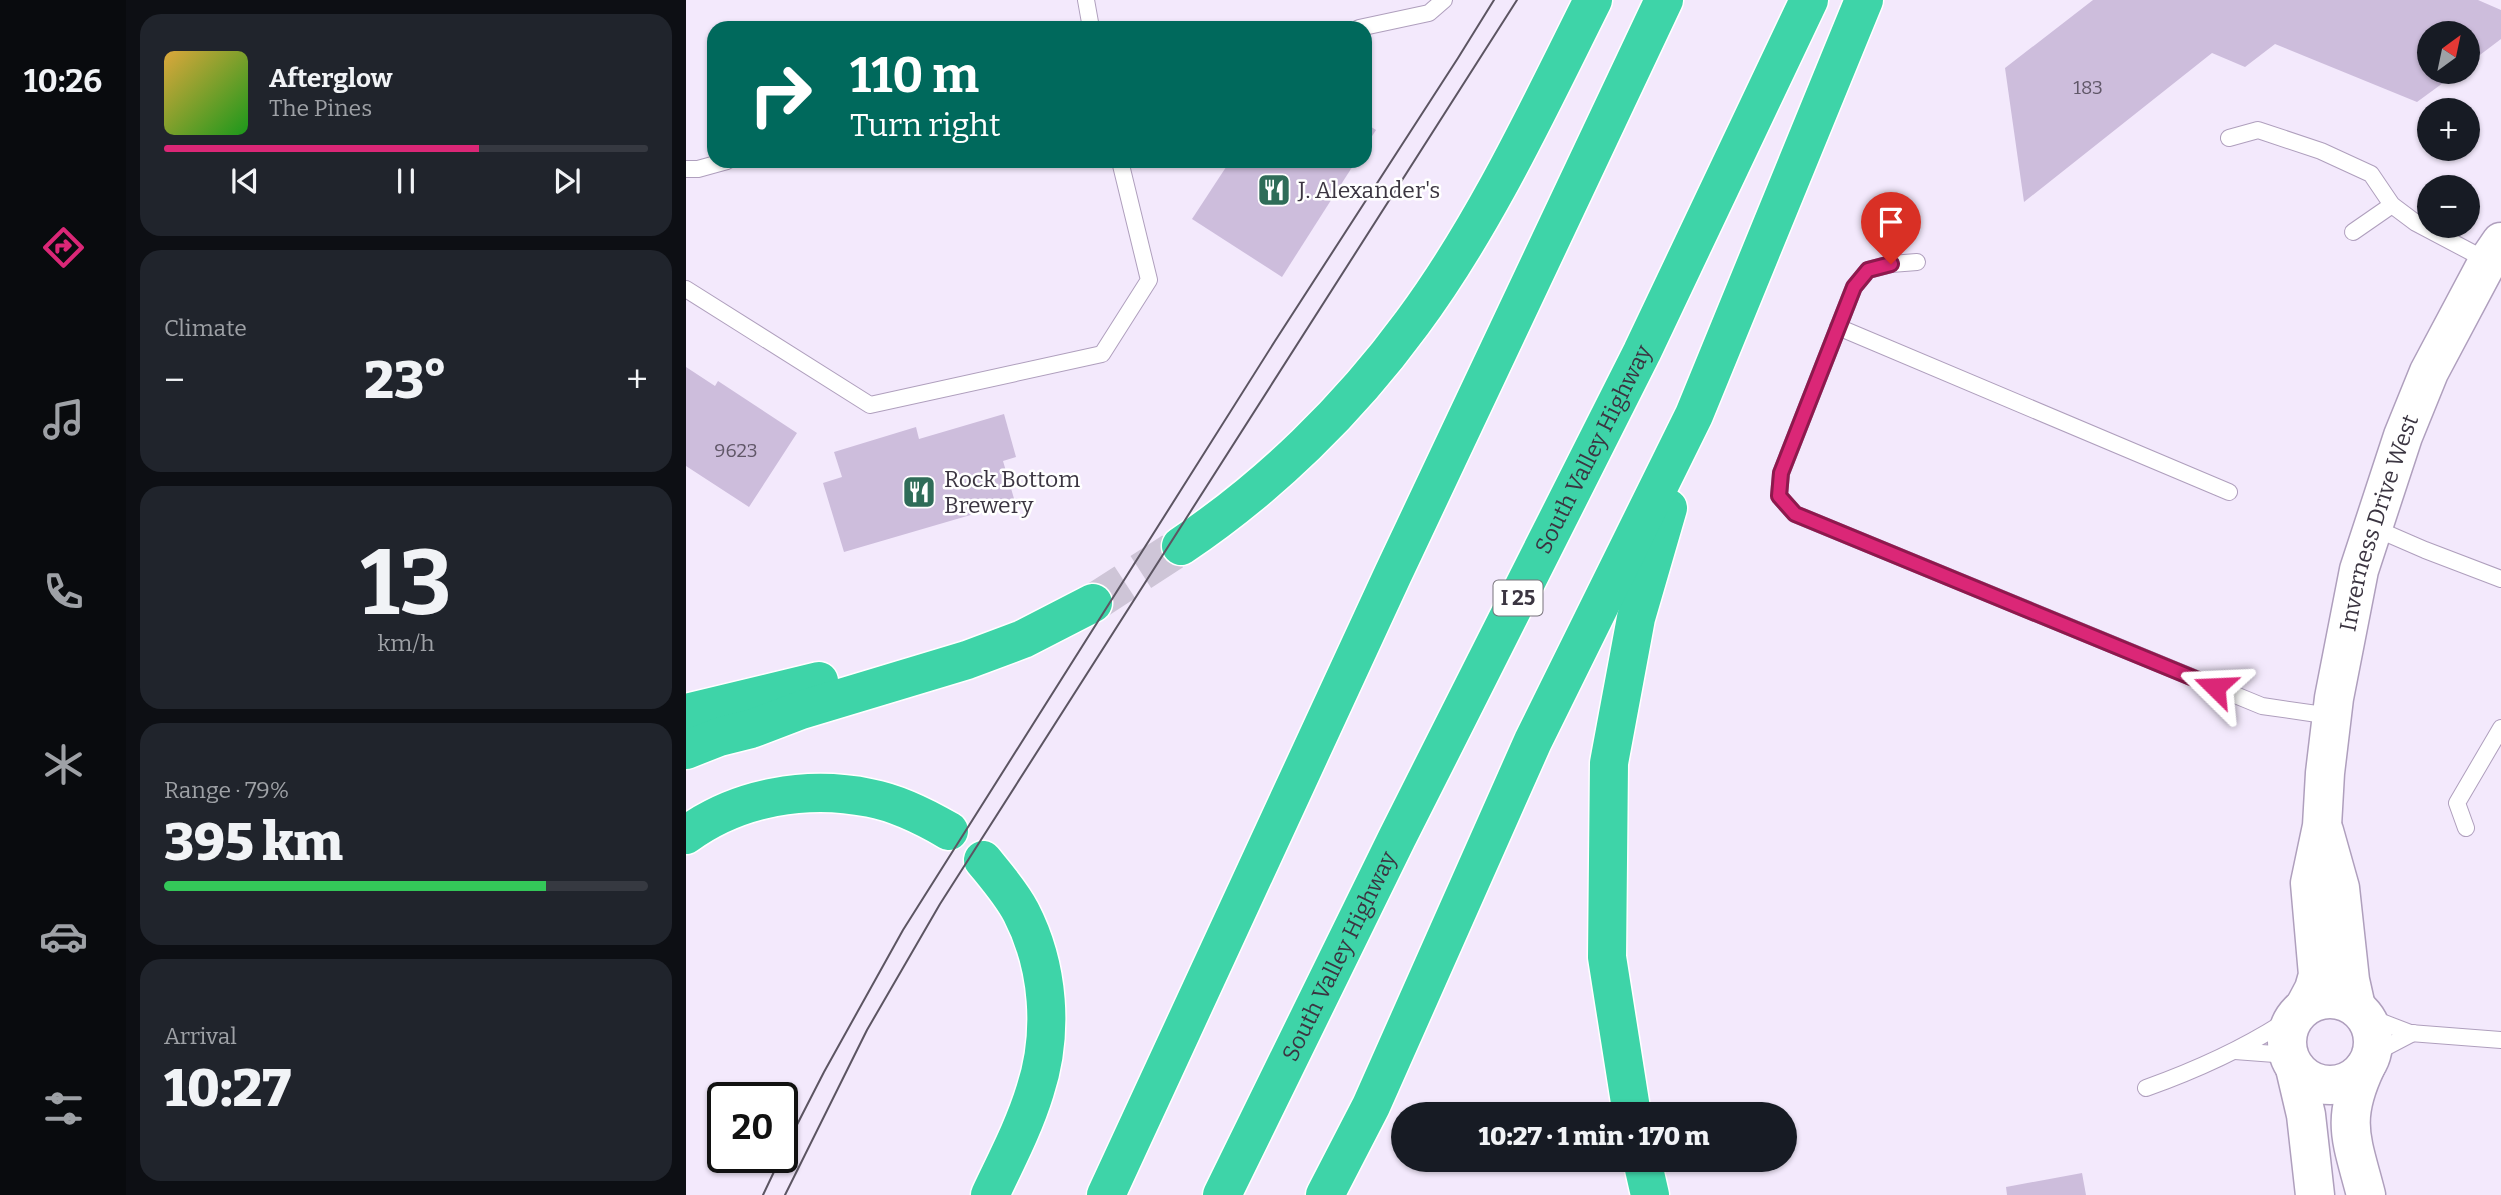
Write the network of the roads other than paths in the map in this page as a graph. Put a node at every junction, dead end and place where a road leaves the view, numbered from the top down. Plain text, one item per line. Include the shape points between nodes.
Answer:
1 (1086, 0) edge
2 (1444, 0) edge
3 (1593, 0) edge
4 (1664, 0) edge
5 (1810, 0) edge
6 (1864, 0) edge
7 (1090, 21) edge
8 (1372, 25) edge
9 (2229, 138) dead end
10 (707, 167) edge
11 (1122, 168) edge
12 (686, 169) edge
13 (2392, 205) junction
14 (2353, 232) dead end
15 (2494, 251) edge
16 (1917, 262) dead end
17 (686, 289) edge
18 (1838, 327) junction
19 (1694, 415) junction
20 (2229, 492) dead end
21 (2372, 527) junction
22 (1181, 546) tunnel mouth
23 (2501, 579) edge
24 (1093, 604) tunnel mouth
25 (967, 660) junction
26 (801, 710) junction
27 (686, 713) edge
28 (2332, 716) junction
29 (2501, 728) edge
30 (686, 733) edge
31 (686, 750) edge
32 (686, 777) edge
33 (2322, 826) junction
34 (2466, 828) dead end
35 (949, 831) dead end
36 (686, 835) edge
37 (983, 860) dead end
38 (2300, 1010) junction
39 (2361, 1012) junction
40 (2413, 1033) junction
41 (2501, 1040) edge
42 (2235, 1051) junction
43 (2369, 1061) junction
44 (2292, 1062) junction
45 (2146, 1088) dead end
46 (1630, 1102) edge
47 (1645, 1172) edge
48 (990, 1195) edge
49 (1106, 1195) edge
50 (1222, 1195) edge
51 (1325, 1195) edge
52 (1650, 1195) edge
53 (2315, 1195) edge
54 (2366, 1195) edge

1 - 7 lane
2 - 8 lane via 1429,13
3 - 22 highway via 1493,193 1412,325 1291,459
4 - 49 highway
5 - 50 highway, South Valley Highway / I 25 via 1642,352
6 - 19 highway
9 - 13 lane via 2258,130 2321,152 2371,174
10 - 12 lane
11 - 17 lane via 1149,280 1102,354 870,405
13 - 14 lane
13 - 15 lane via 2416,223
15 - 21 main road, Inverness Drive West via 2430,372
16 - 18 lane via 1868,270 1854,287
18 - 20 lane
18 - 28 lane via 1781,473 1779,496 1795,514 2262,706
19 - 46 highway via 1636,618 1609,763 1607,957
19 - 51 highway via 1533,741 1371,1106
21 - 23 lane
21 - 28 main road, Inverness Drive West via 2356,582
24 - 25 highway via 1023,639
25 - 26 highway
25 - 27 highway via 826,679
25 - 32 highway via 922,700
26 - 30 highway via 740,717
26 - 31 highway
28 - 33 main road, Inverness Drive West
29 - 34 lane via 2457,803
33 - 38 main road, Inverness Drive West via 2310,883 2318,975
33 - 39 main road, Inverness Drive West via 2340,888 2350,980
35 - 36 highway via 872,798 822,793 748,803
37 - 48 highway via 1021,912 1039,962 1046,1002 1043,1061 1036,1090
38 - 39 main road via 2318,999 2332,998 2345,1000
38 - 42 lane
38 - 44 main road via 2288,1028 2286,1042
39 - 40 lane
39 - 43 main road via 2374,1042
40 - 41 lane
40 - 43 lane
42 - 44 lane
42 - 45 lane
43 - 44 main road via 2357,1076 2332,1085 2305,1078
43 - 54 main road via 2355,1088 2349,1126
44 - 53 main road via 2306,1115
47 - 52 highway

